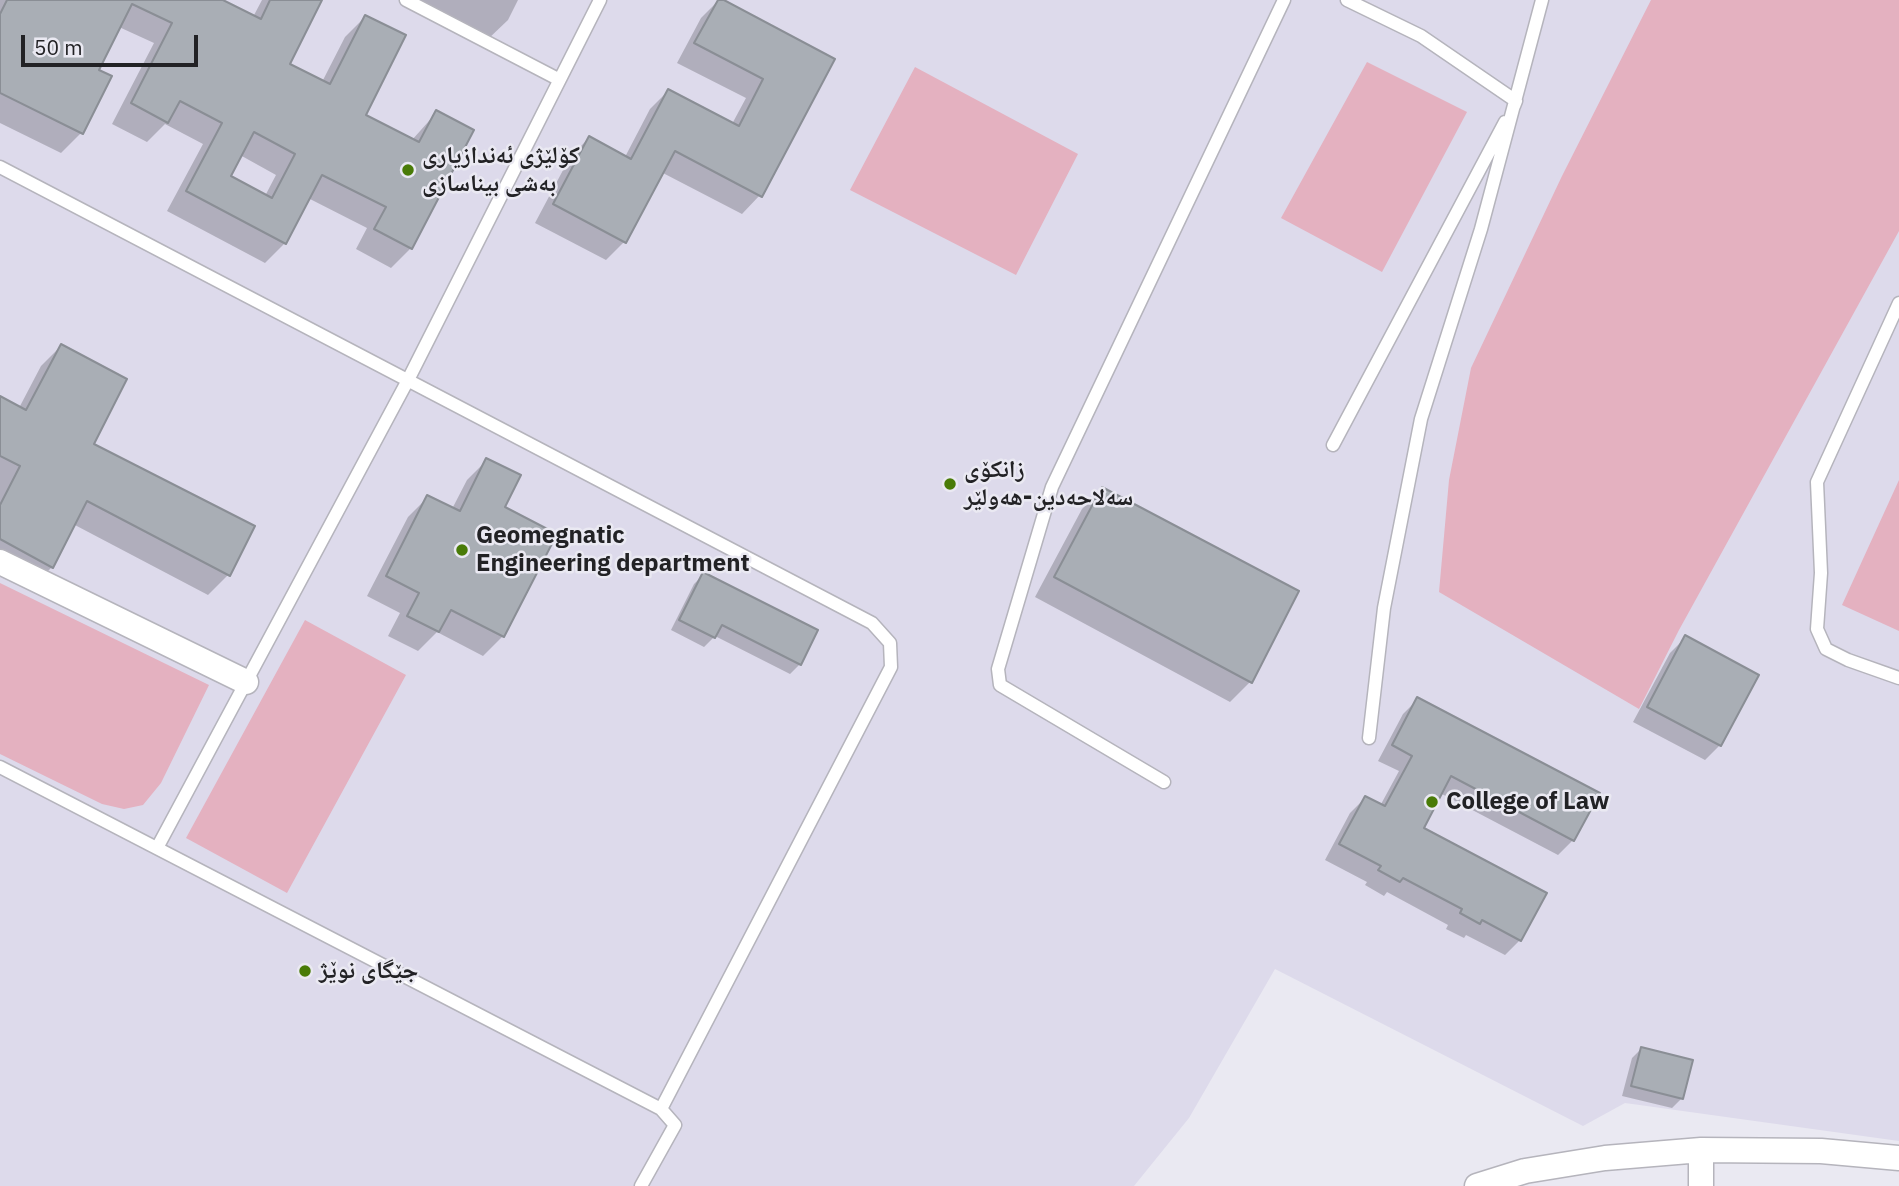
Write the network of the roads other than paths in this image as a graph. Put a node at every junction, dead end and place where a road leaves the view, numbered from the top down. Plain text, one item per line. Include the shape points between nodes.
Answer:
1 (406, 0) edge
2 (600, 0) edge
3 (1284, 0) edge
4 (1347, 0) edge
5 (1542, 0) edge
6 (558, 79) junction
7 (1516, 101) junction
8 (0, 167) edge
9 (1899, 303) edge
10 (408, 380) junction
11 (1333, 445) dead end
12 (0, 562) edge
13 (1899, 678) edge
14 (246, 682) junction
15 (1368, 738) dead end
16 (0, 767) edge
17 (1164, 782) dead end
18 (157, 848) junction
19 (661, 1109) junction
20 (1701, 1150) junction
21 (1899, 1158) edge
22 (1515, 1180) edge
23 (641, 1186) edge
24 (1477, 1186) edge
25 (1701, 1186) edge

1 - 6 lane
2 - 6 lane
3 - 17 lane via 1052,487 998,668 1000,685
4 - 7 lane via 1421,36
5 - 7 lane
6 - 10 lane
7 - 11 lane
7 - 15 lane via 1421,419 1384,608
8 - 10 lane
9 - 13 lane via 1817,482 1821,573 1816,629 1826,649
10 - 14 lane
10 - 19 lane via 872,623 890,643 891,667
12 - 14 street
14 - 18 lane
16 - 18 lane
18 - 19 lane
19 - 23 lane via 675,1125
20 - 21 street via 1821,1151
20 - 22 street via 1605,1158
20 - 25 street
22 - 24 street

